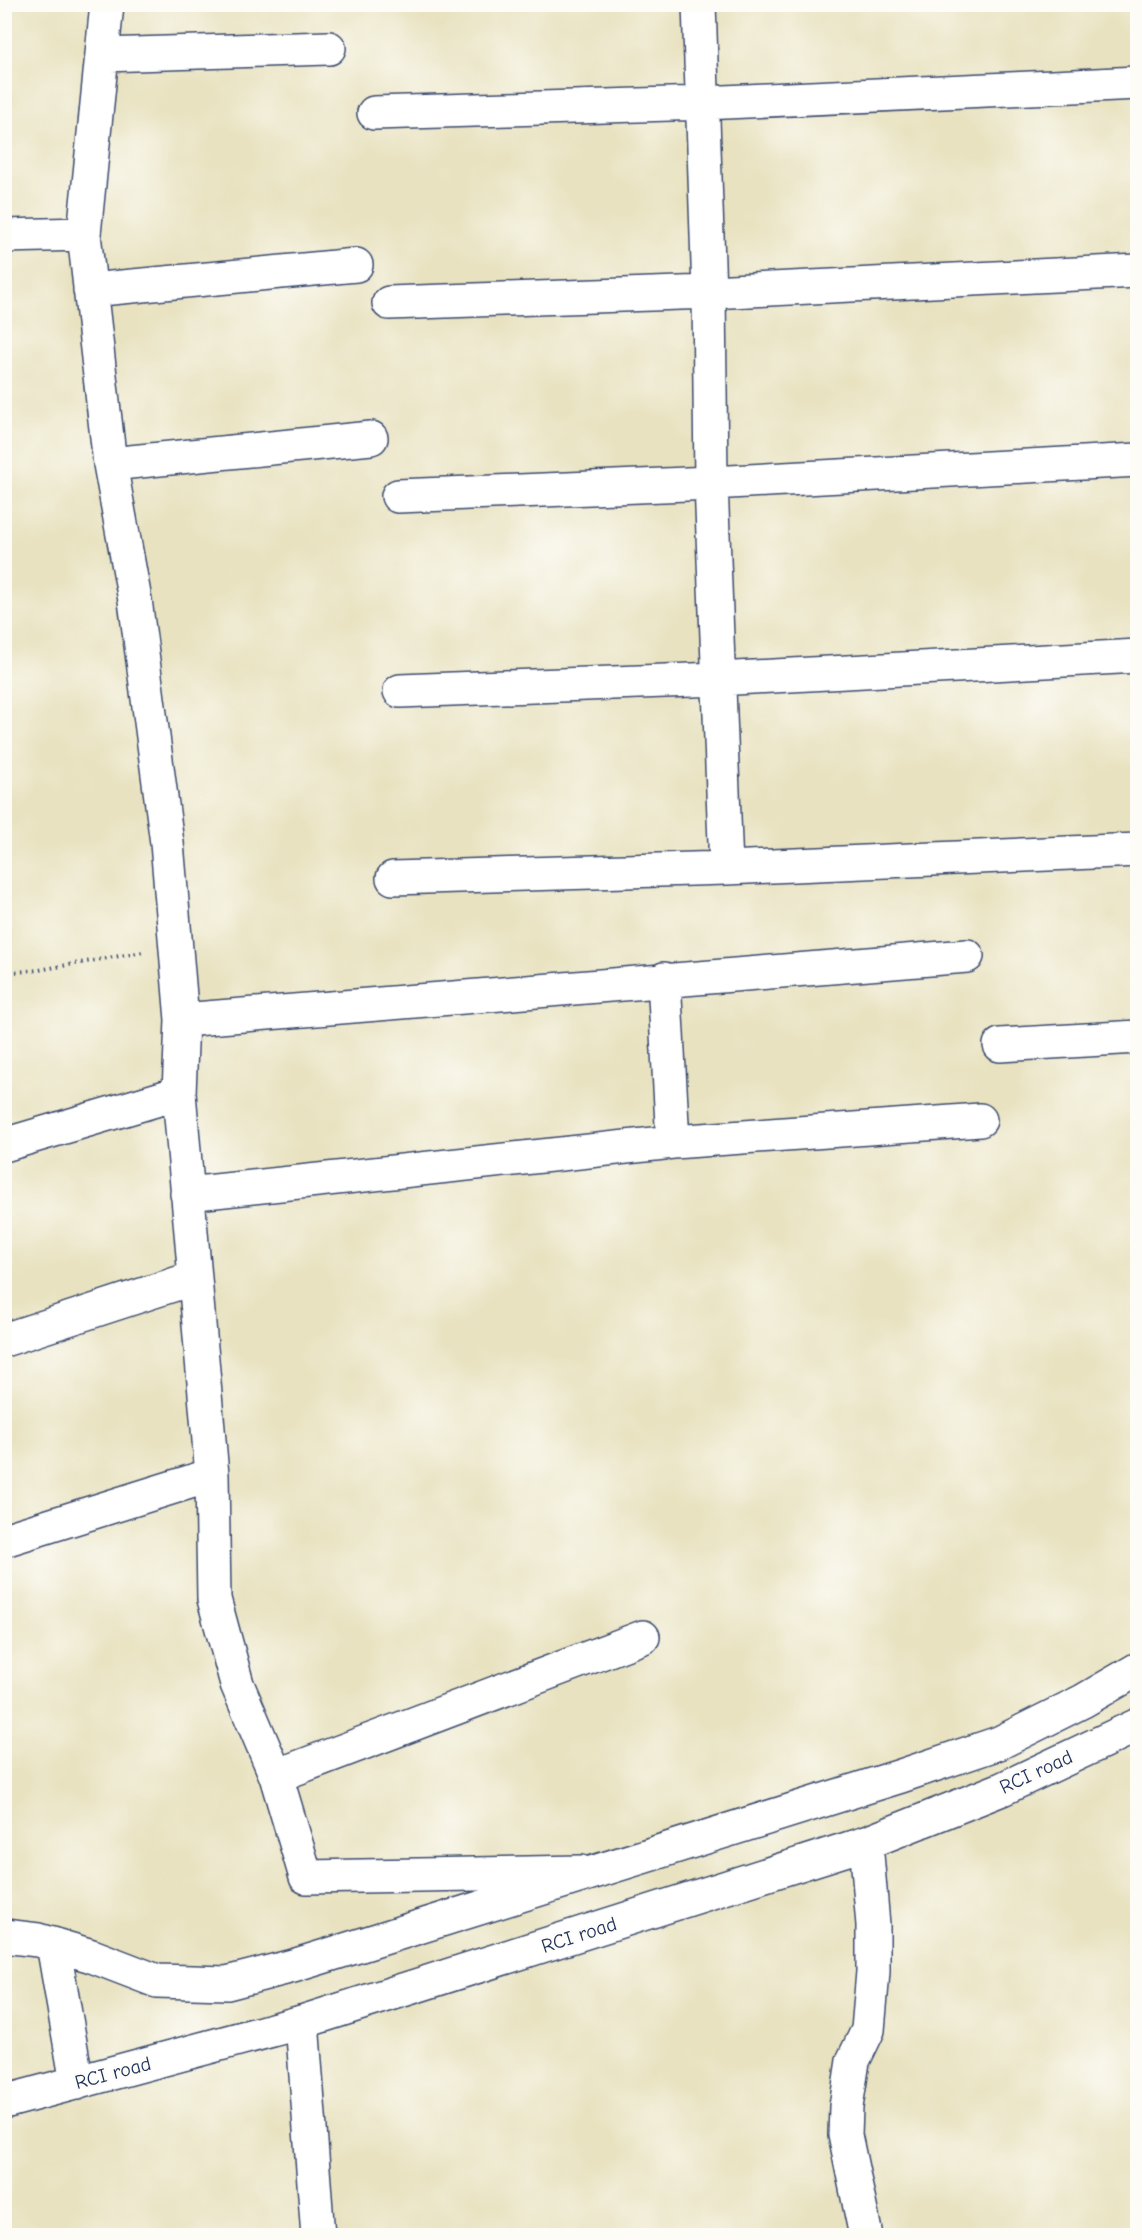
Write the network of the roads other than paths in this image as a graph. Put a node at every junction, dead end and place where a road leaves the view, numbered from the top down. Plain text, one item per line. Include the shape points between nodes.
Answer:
1 (107, 4) edge
2 (699, 4) edge
3 (328, 48) dead end
4 (102, 55) junction
5 (1137, 83) edge
6 (703, 103) junction
7 (374, 113) dead end
8 (84, 234) junction
9 (4, 236) edge
10 (356, 265) dead end
11 (1137, 271) edge
12 (90, 290) junction
13 (710, 292) junction
14 (389, 303) dead end
15 (370, 438) dead end
16 (1137, 460) edge
17 (110, 464) junction
18 (711, 483) junction
19 (398, 496) dead end
20 (1137, 656) edge
21 (718, 679) junction
22 (400, 691) dead end
23 (1137, 850) edge
24 (726, 868) junction
25 (393, 878) dead end
26 (967, 956) dead end
27 (664, 980) junction
28 (182, 1020) junction
29 (1137, 1037) edge
30 (1000, 1045) dead end
31 (179, 1093) junction
32 (980, 1120) dead end
33 (673, 1142) junction
34 (4, 1145) edge
35 (187, 1194) junction
36 (194, 1278) junction
37 (4, 1340) edge
38 (212, 1475) junction
39 (4, 1540) edge
40 (643, 1637) dead end
41 (1137, 1669) edge
42 (1137, 1725) edge
43 (276, 1776) junction
44 (866, 1843) junction
45 (598, 1871) junction
46 (4, 1936) edge
47 (53, 1944) junction
48 (302, 2022) junction
49 (77, 2083) junction
50 (4, 2103) edge
51 (318, 2235) edge
52 (866, 2235) edge

1 - 4 street
2 - 6 street
3 - 4 street
4 - 8 street
5 - 6 street
6 - 7 street
6 - 13 street
8 - 9 street
8 - 12 street
10 - 12 street
11 - 13 street
12 - 17 street
13 - 14 street
13 - 18 street
15 - 17 street
16 - 18 street
17 - 28 street via 136,611 167,843
18 - 19 street
18 - 21 street
20 - 21 street
21 - 22 street
21 - 24 street
23 - 24 street
24 - 25 street
26 - 27 street
27 - 28 street
27 - 33 street
28 - 31 street
29 - 30 street
31 - 34 street
31 - 35 street
32 - 33 street
33 - 35 street
35 - 36 street
36 - 37 street
36 - 38 street
38 - 39 street
38 - 43 street via 214,1599 237,1684
40 - 43 street
41 - 45 street via 999,1743
42 - 44 street, RCI road via 1002,1789
43 - 45 street via 306,1877
44 - 48 street, RCI road
44 - 52 street via 873,1972 868,2030 853,2061 845,2135
45 - 47 street via 304,1963 226,1983 157,1981
46 - 47 street
47 - 49 street
48 - 49 street, RCI road
48 - 51 street
49 - 50 street, RCI road

